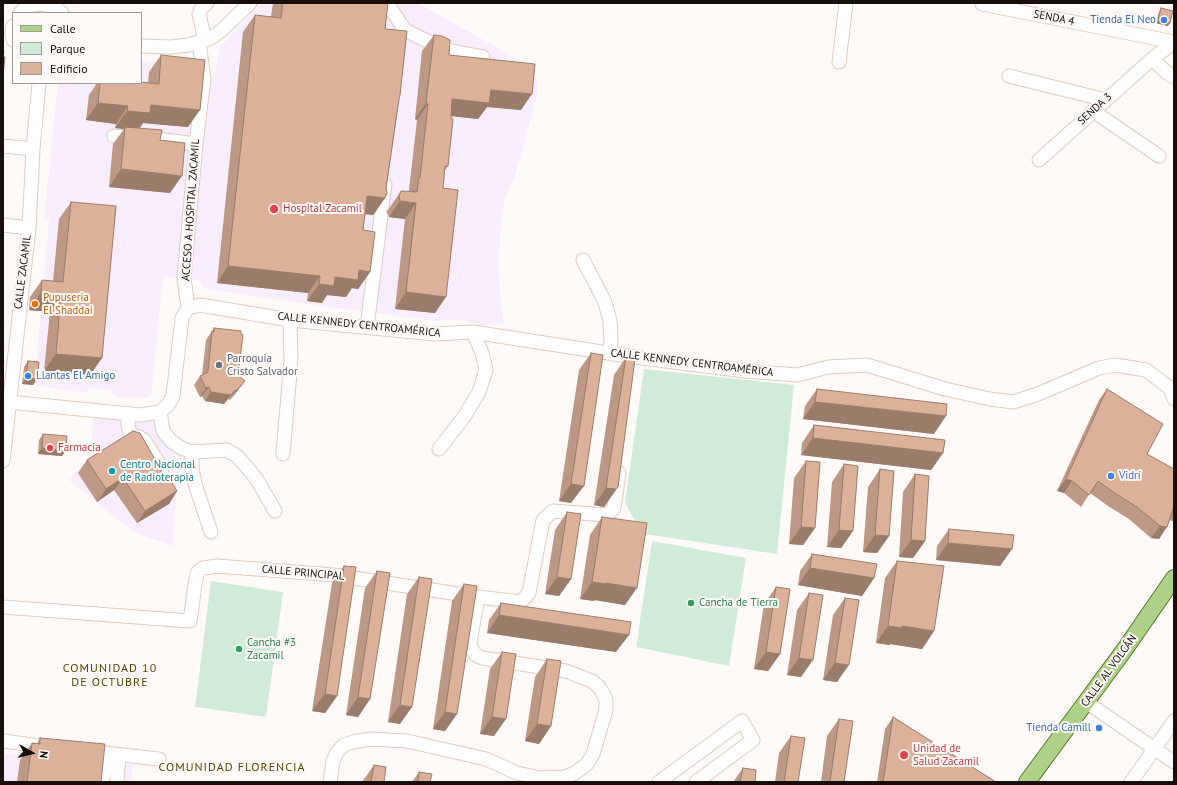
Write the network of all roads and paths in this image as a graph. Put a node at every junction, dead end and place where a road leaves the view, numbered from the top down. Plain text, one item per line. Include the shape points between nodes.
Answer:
1 (207, 3) edge
2 (250, 3) edge
3 (387, 3) edge
4 (846, 3) edge
5 (37, 4) edge
6 (982, 4) edge
7 (57, 8) edge
8 (21, 12) edge
9 (406, 30) junction
10 (202, 41) junction
11 (1174, 42) edge
12 (404, 44) edge
13 (142, 46) edge
14 (483, 57) edge
15 (1152, 59) junction
16 (839, 62) dead end
17 (1009, 76) dead end
18 (1174, 77) edge
19 (39, 84) edge
20 (1106, 100) junction
21 (1093, 111) junction
22 (114, 136) dead end
23 (196, 144) junction
24 (3, 146) edge
25 (33, 149) junction
26 (1159, 156) dead end
27 (1039, 160) dead end
28 (387, 169) edge
29 (3, 225) edge
30 (29, 228) junction
31 (583, 260) dead end
32 (188, 308) junction
33 (290, 320) junction
34 (367, 327) junction
35 (472, 332) junction
36 (610, 354) junction
37 (634, 357) junction
38 (632, 372) edge
39 (1174, 399) edge
40 (9, 402) junction
41 (160, 412) junction
42 (128, 413) junction
43 (439, 448) dead end
44 (192, 452) junction
45 (283, 454) dead end
46 (3, 461) edge
47 (620, 463) edge
48 (160, 484) edge
49 (275, 511) dead end
50 (211, 532) dead end
51 (1174, 578) edge
52 (478, 597) junction
53 (3, 607) edge
54 (1086, 702) junction
55 (1174, 721) edge
56 (3, 741) edge
57 (56, 748) edge
58 (71, 749) edge
59 (1154, 749) junction
60 (113, 754) junction
61 (159, 759) dead end
62 (1174, 762) edge
63 (104, 776) edge
64 (117, 782) edge
65 (330, 782) edge
66 (659, 782) edge
67 (696, 782) edge
68 (1027, 782) edge
69 (1131, 782) edge

1 - 10 street, ACCESO A HOSPITAL ZACAMIL via 199,14
2 - 10 street via 222,30
3 - 9 street
4 - 16 street
5 - 7 street
5 - 8 street
6 - 11 street, SENDA 4
9 - 12 street
9 - 14 street via 445,50
10 - 13 street via 171,47
10 - 23 street, ACCESO A HOSPITAL ZACAMIL via 204,78
11 - 15 street, SENDA 3
15 - 18 street
15 - 20 street, SENDA 3
17 - 20 street
19 - 25 street, CALLE ZACAMIL
20 - 21 street, SENDA 3
21 - 26 street
21 - 27 street, SENDA 3
22 - 23 street
23 - 32 street, ACCESO A HOSPITAL ZACAMIL via 184,278
24 - 25 street
25 - 30 street, CALLE ZACAMIL
28 - 34 street
29 - 30 street
30 - 40 street, CALLE ZACAMIL
31 - 36 street via 605,302 610,321
32 - 33 street, CALLE KENNEDY CENTROAMÉRICA via 200,305
32 - 41 street, ACCESO A HOSPITAL ZACAMIL via 182,318 173,396
33 - 34 street, CALLE KENNEDY CENTROAMÉRICA
33 - 45 street via 291,360
34 - 35 street, CALLE KENNEDY CENTROAMÉRICA via 435,334
35 - 36 street, CALLE KENNEDY CENTROAMÉRICA
35 - 43 street via 482,353 486,370 479,392 464,417
36 - 37 street, CALLE KENNEDY CENTROAMÉRICA
37 - 38 street
37 - 39 street, CALLE KENNEDY CENTROAMÉRICA via 745,372 797,375 828,367 867,365 945,389 1013,402 1099,368 1115,365 1146,370 1170,388
40 - 42 street
40 - 46 street, CALLE ZACAMIL
41 - 42 street via 140,415
41 - 44 street via 164,431 171,441
42 - 48 street via 128,426 132,436 144,440 160,465
44 - 49 street via 227,450 237,456 256,478
44 - 50 street via 195,484
47 - 52 street, CALLE PRINCIPAL via 614,508 607,515 553,511 543,520 529,593 521,602
51 - 54 main road, CALLE AL VOLCÁN
52 - 53 street, CALLE PRINCIPAL via 334,575 217,566 203,568 198,572 190,621
52 - 65 street via 470,642 476,655 566,671 592,681 600,688 606,700 606,710 593,754 587,764 565,778 540,778 517,773 486,759 406,742 371,739 344,745 334,761
54 - 59 street
54 - 68 main road, CALLE AL VOLCÁN
55 - 59 street
56 - 57 street
58 - 60 street
59 - 62 street
59 - 69 street
60 - 61 street
60 - 63 street
60 - 64 street
66 - 67 street via 742,721 753,740

